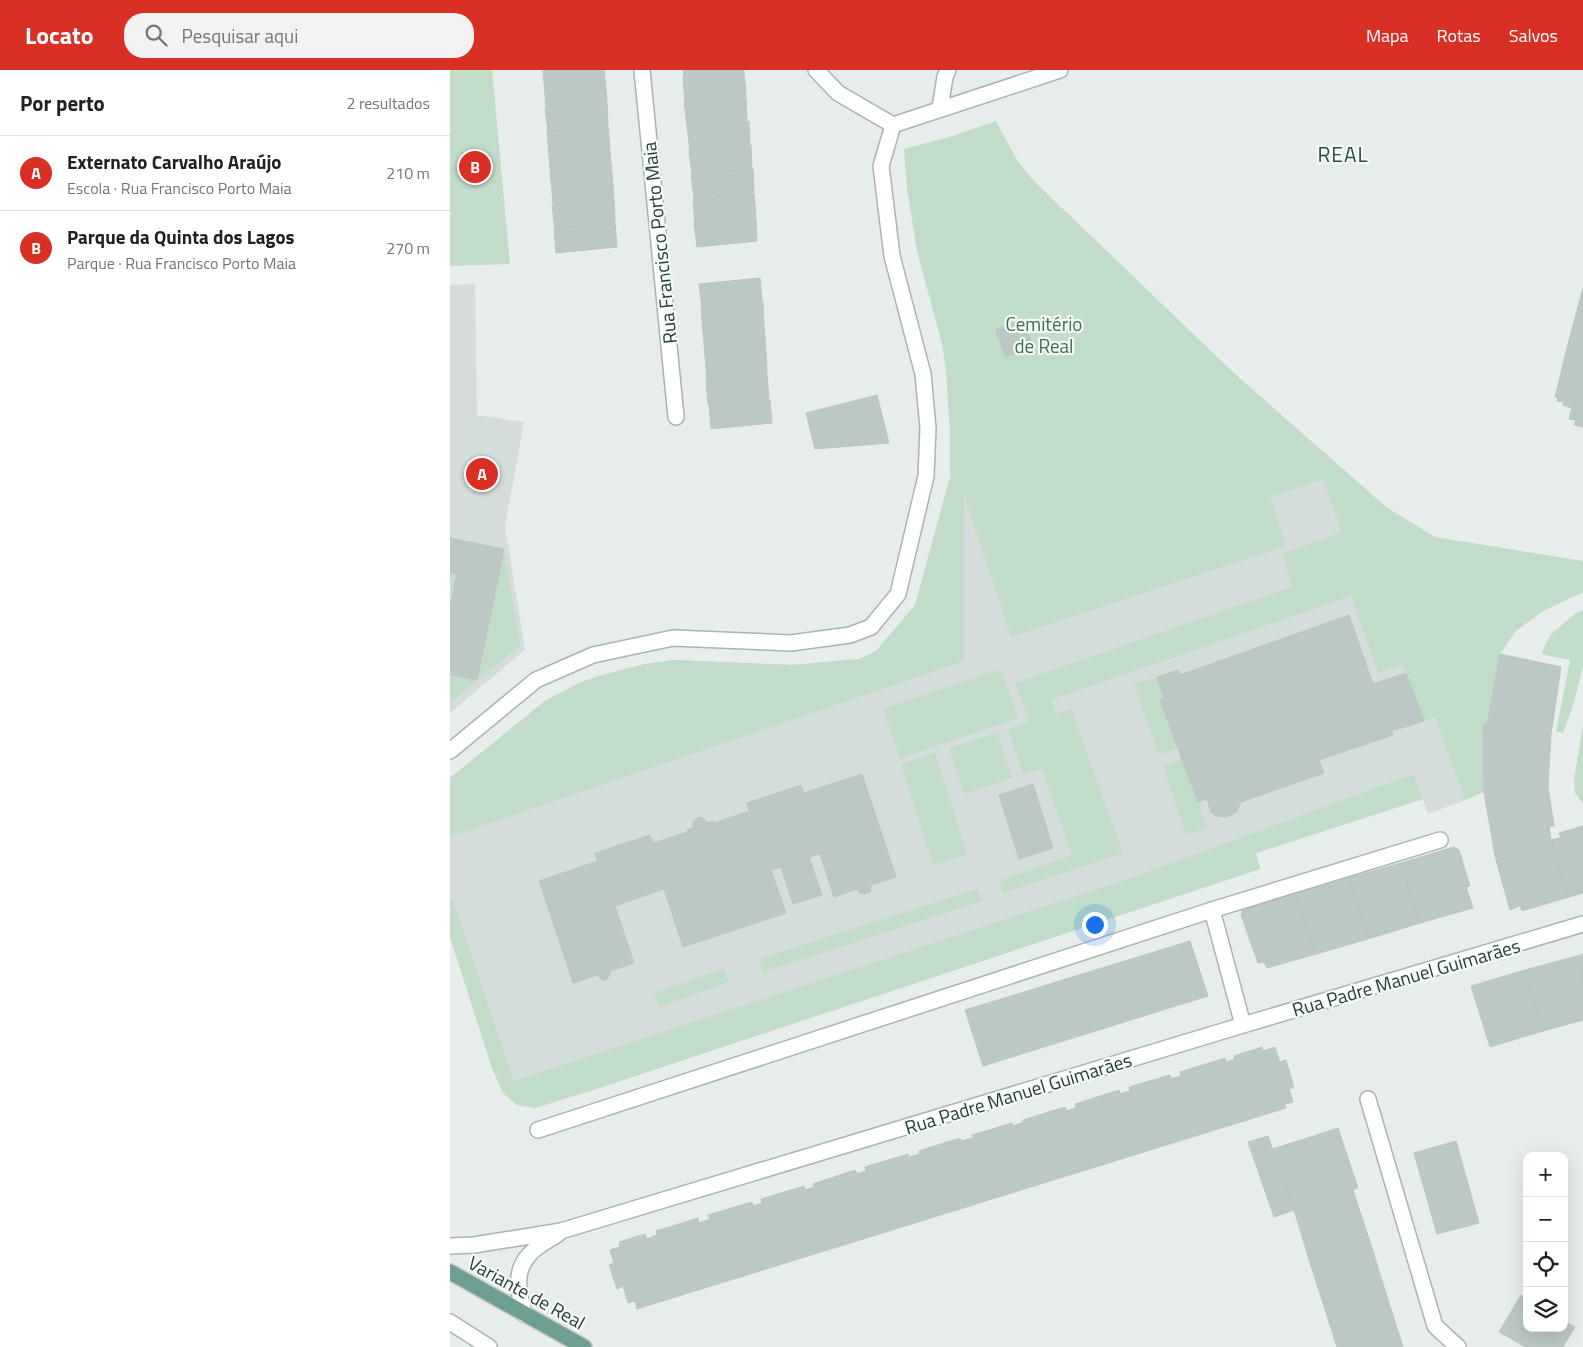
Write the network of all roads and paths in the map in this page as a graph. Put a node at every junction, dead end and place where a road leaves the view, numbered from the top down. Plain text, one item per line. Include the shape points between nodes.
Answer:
1 (642, 70) edge
2 (816, 70) edge
3 (948, 70) edge
4 (1060, 70) edge
5 (940, 108) junction
6 (893, 125) junction
7 (676, 417) dead end
8 (450, 751) edge
9 (1440, 840) dead end
10 (1212, 910) junction
11 (1583, 924) edge
12 (1243, 1025) junction
13 (1368, 1099) dead end
14 (538, 1130) dead end
15 (561, 1231) junction
16 (450, 1246) edge
17 (450, 1272) edge
18 (524, 1314) junction
19 (450, 1322) edge
20 (489, 1347) edge
21 (584, 1347) edge
22 (1458, 1347) edge

1 - 7 street, Rua Francisco Porto Maia
2 - 6 street via 838,93
3 - 5 street
4 - 5 street
5 - 6 street
6 - 8 street via 881,166 892,256 923,374 928,428 926,476 898,594 871,627 850,635 791,643 672,638 593,655 536,680
9 - 10 street
10 - 12 street
10 - 14 street
11 - 12 street, Rua Padre Manuel Guimarães
12 - 15 street, Rua Padre Manuel Guimarães
13 - 22 street via 1435,1326
15 - 16 street, Rua Padre Manuel Guimarães
15 - 18 street via 529,1255 519,1272
17 - 18 main road, Variante de Real
18 - 21 main road, Variante de Real
19 - 20 street

